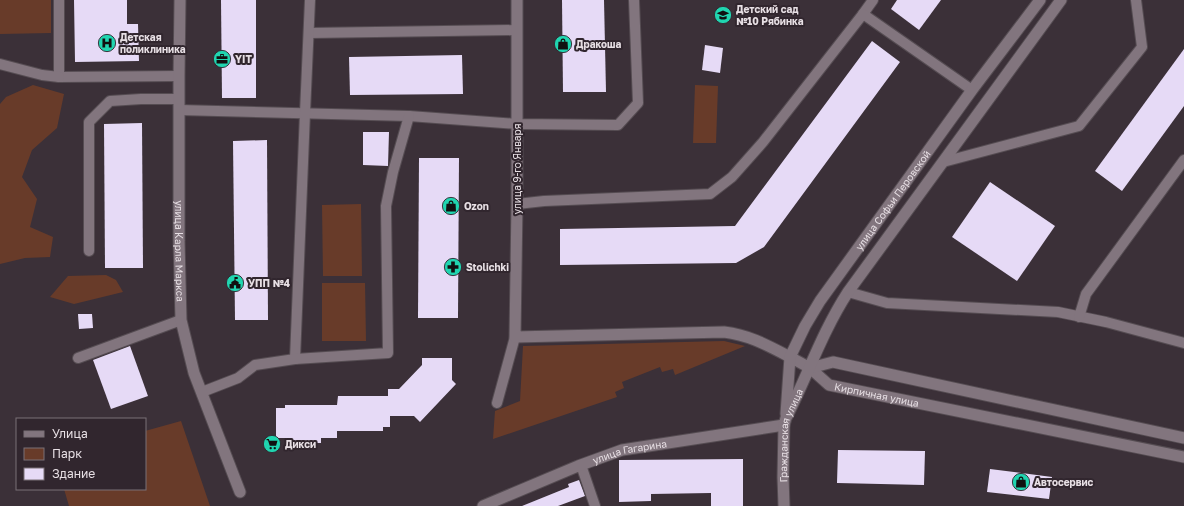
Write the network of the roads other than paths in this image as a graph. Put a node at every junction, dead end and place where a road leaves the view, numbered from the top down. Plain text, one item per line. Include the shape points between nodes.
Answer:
1 (59, 0) edge
2 (180, 0) edge
3 (310, 0) edge
4 (517, 0) edge
5 (634, 0) edge
6 (873, 0) edge
7 (1040, 0) edge
8 (1061, 0) edge
9 (1136, 0) edge
10 (863, 14) junction
11 (517, 30) junction
12 (309, 34) junction
13 (0, 64) edge
14 (179, 76) junction
15 (59, 77) junction
16 (972, 90) junction
17 (179, 104) junction
18 (305, 113) junction
19 (409, 116) junction
20 (517, 124) junction
21 (1184, 160) edge
22 (943, 162) junction
23 (517, 204) junction
24 (89, 251) dead end
25 (848, 292) junction
26 (1079, 317) junction
27 (181, 320) junction
28 (515, 337) junction
29 (1184, 343) edge
30 (790, 357) junction
31 (78, 358) dead end
32 (295, 359) junction
33 (810, 368) junction
34 (202, 392) junction
35 (497, 403) dead end
36 (785, 422) junction
37 (1184, 438) edge
38 (1184, 457) edge
39 (581, 465) junction
40 (240, 492) dead end
41 (483, 506) edge
42 (595, 506) edge
43 (784, 506) edge

1 - 15 lane
2 - 14 street, улица Карла Маркса
3 - 12 lane
4 - 11 street, улица 9-го Января
5 - 20 lane via 638,103 618,125
6 - 10 lane
7 - 16 street, улица Софьи Перовской
8 - 22 street, улица Софьи Перовской
9 - 22 lane via 1142,47 1079,126
10 - 16 lane
10 - 23 lane via 763,142 732,178 710,194
11 - 12 lane
11 - 20 street, улица 9-го Января
12 - 18 lane
13 - 15 lane
14 - 15 lane
14 - 17 street, улица Карла Маркса
16 - 30 street, улица Софьи Перовской via 820,301
17 - 18 lane
17 - 24 lane via 141,98 110,102 89,122
17 - 27 street, улица Карла Маркса
18 - 19 lane
18 - 32 lane
19 - 20 lane
19 - 32 lane via 386,206 388,353
20 - 23 street, улица 9-го Января
21 - 26 lane via 1086,294
22 - 25 street, улица Софьи Перовской
23 - 28 street, улица 9-го Января
25 - 26 lane via 886,303 1058,312
25 - 33 street, улица Софьи Перовской via 824,334
26 - 29 lane
27 - 31 lane
27 - 34 street, улица Карла Маркса via 194,373
28 - 30 street, Кирпичная улица via 724,332 749,337
28 - 35 lane
30 - 33 street, Кирпичная улица
30 - 36 street, улица Софьи Перовской
32 - 34 lane via 255,365 238,378
33 - 36 street, Гражданская улица
33 - 37 street via 833,362
33 - 38 street, Кирпичная улица via 829,385
34 - 40 street, улица Карла Маркса
36 - 39 street, улица Гагарина via 622,450
36 - 43 street, Гражданская улица
39 - 41 street, улица Гагарина
39 - 42 lane

